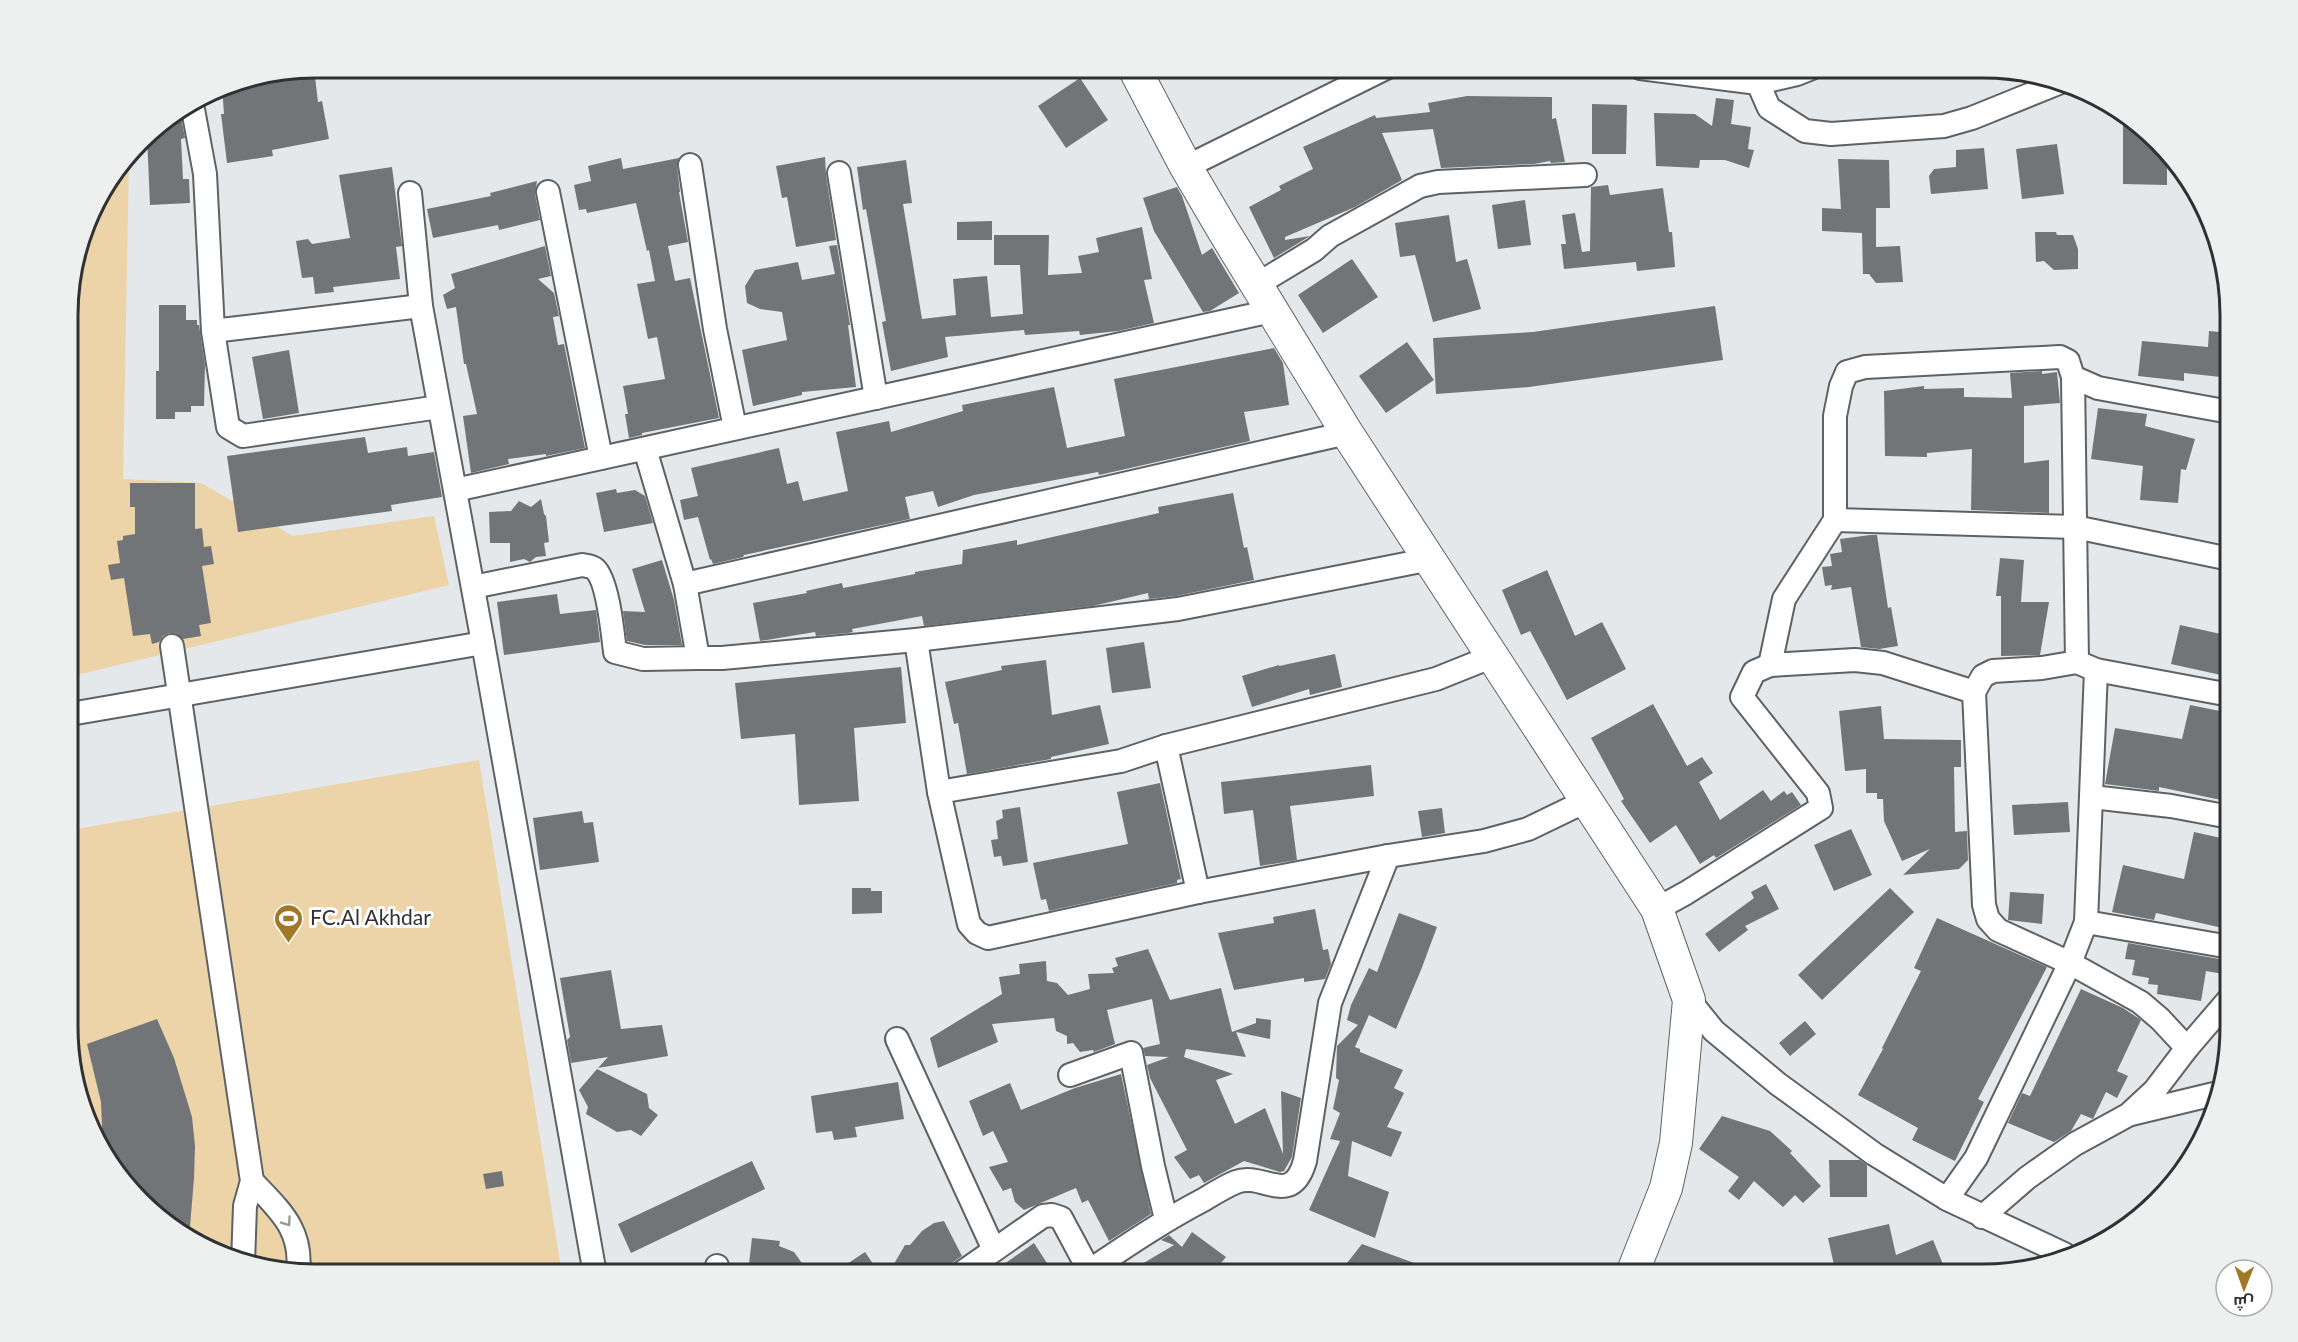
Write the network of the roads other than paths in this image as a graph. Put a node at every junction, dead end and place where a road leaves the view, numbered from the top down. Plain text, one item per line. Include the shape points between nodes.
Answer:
1 (1139, 78) edge
2 (1366, 78) edge
3 (1719, 78) edge
4 (1780, 78) edge
5 (1758, 83) junction
6 (2048, 87) edge
7 (193, 112) edge
8 (690, 165) dead end
9 (1186, 167) junction
10 (838, 173) dead end
11 (1585, 175) dead end
12 (548, 192) dead end
13 (410, 193) dead end
14 (1256, 285) junction
15 (421, 306) junction
16 (1272, 311) junction
17 (213, 331) junction
18 (2073, 377) junction
19 (876, 398) junction
20 (439, 407) junction
21 (2220, 410) edge
22 (735, 429) junction
23 (1347, 433) junction
24 (645, 449) junction
25 (600, 458) junction
26 (454, 490) junction
27 (1835, 520) junction
28 (2075, 527) junction
29 (2220, 557) edge
30 (1431, 559) junction
31 (685, 584) junction
32 (473, 587) junction
33 (916, 640) junction
34 (483, 644) junction
35 (172, 646) dead end
36 (1491, 657) junction
37 (698, 658) junction
38 (1770, 665) junction
39 (2087, 666) junction
40 (1974, 692) junction
41 (2220, 693) edge
42 (178, 695) junction
43 (78, 713) edge
44 (1166, 746) junction
45 (939, 792) junction
46 (2092, 796) junction
47 (1586, 801) junction
48 (2220, 815) edge
49 (1388, 856) junction
50 (1198, 892) junction
51 (1656, 909) junction
52 (2086, 922) junction
53 (2220, 945) edge
54 (2070, 963) junction
55 (1689, 1000) junction
56 (2220, 1010) edge
57 (897, 1039) dead end
58 (2187, 1048) junction
59 (1070, 1075) dead end
60 (2210, 1095) edge
61 (2128, 1114) junction
62 (252, 1180) junction
63 (1947, 1199) junction
64 (1982, 1217) junction
65 (1166, 1219) junction
66 (994, 1250) junction
67 (2058, 1251) edge
68 (243, 1252) edge
69 (299, 1263) edge
70 (593, 1264) edge
71 (974, 1264) edge
72 (1085, 1264) edge
73 (1103, 1264) edge
74 (1636, 1264) edge

1 - 9 street
2 - 9 street
3 - 5 street
4 - 5 street
5 - 6 street via 1769,108 1805,131 1830,134 1944,126
7 - 17 street via 205,174
8 - 22 street
9 - 14 street
10 - 19 street
11 - 14 street via 1420,186 1330,236
12 - 25 street
13 - 15 street
14 - 16 street
15 - 17 street
15 - 20 street
16 - 19 street
16 - 23 street
17 - 20 street via 228,427 243,436
18 - 21 street via 2098,388
18 - 27 street via 2068,361 2060,357 1865,367 1847,372 1835,416
18 - 28 street
19 - 22 street
20 - 26 street
22 - 24 street
23 - 30 street
23 - 31 street
24 - 25 street
24 - 31 street
25 - 26 street
26 - 32 street
27 - 28 street
27 - 38 street via 1784,599
28 - 29 street
28 - 39 street
30 - 33 street via 1178,609
30 - 36 street
31 - 37 street
32 - 34 street
32 - 37 street via 589,566 599,574 610,611 615,652 643,659
33 - 37 street
33 - 45 street
34 - 42 street
34 - 70 street
35 - 42 street
36 - 44 street via 1436,679
36 - 47 street
38 - 40 street via 1855,660 1882,663
38 - 51 street via 1754,672 1742,697 1818,793 1821,808
39 - 40 street via 1993,671 1983,676
39 - 41 street
39 - 46 street
40 - 54 street via 1984,905 1988,919 1998,930
42 - 43 street
42 - 62 street
44 - 45 street via 1121,761
44 - 50 street
45 - 50 street via 969,924 976,933 988,938
46 - 48 street
46 - 52 street
47 - 49 street via 1528,828 1484,842
47 - 51 street
49 - 50 street
49 - 65 street via 1330,1004 1301,1172 1286,1186 1237,1181
51 - 55 street
52 - 53 street
52 - 54 street
54 - 58 street via 2140,1002
54 - 63 street via 1976,1158
55 - 63 street via 1714,1031 1778,1084 1874,1154
55 - 74 street via 1676,1143 1666,1188
56 - 58 street
57 - 66 street
58 - 61 street via 2155,1090
59 - 65 street via 1131,1053
60 - 61 street
61 - 64 street via 2027,1178
62 - 68 street via 245,1206
62 -> 69 street via 295,1233
63 - 64 street
64 - 67 street
65 - 73 street
66 - 71 street
66 - 72 street via 1042,1216 1052,1215 1061,1218

